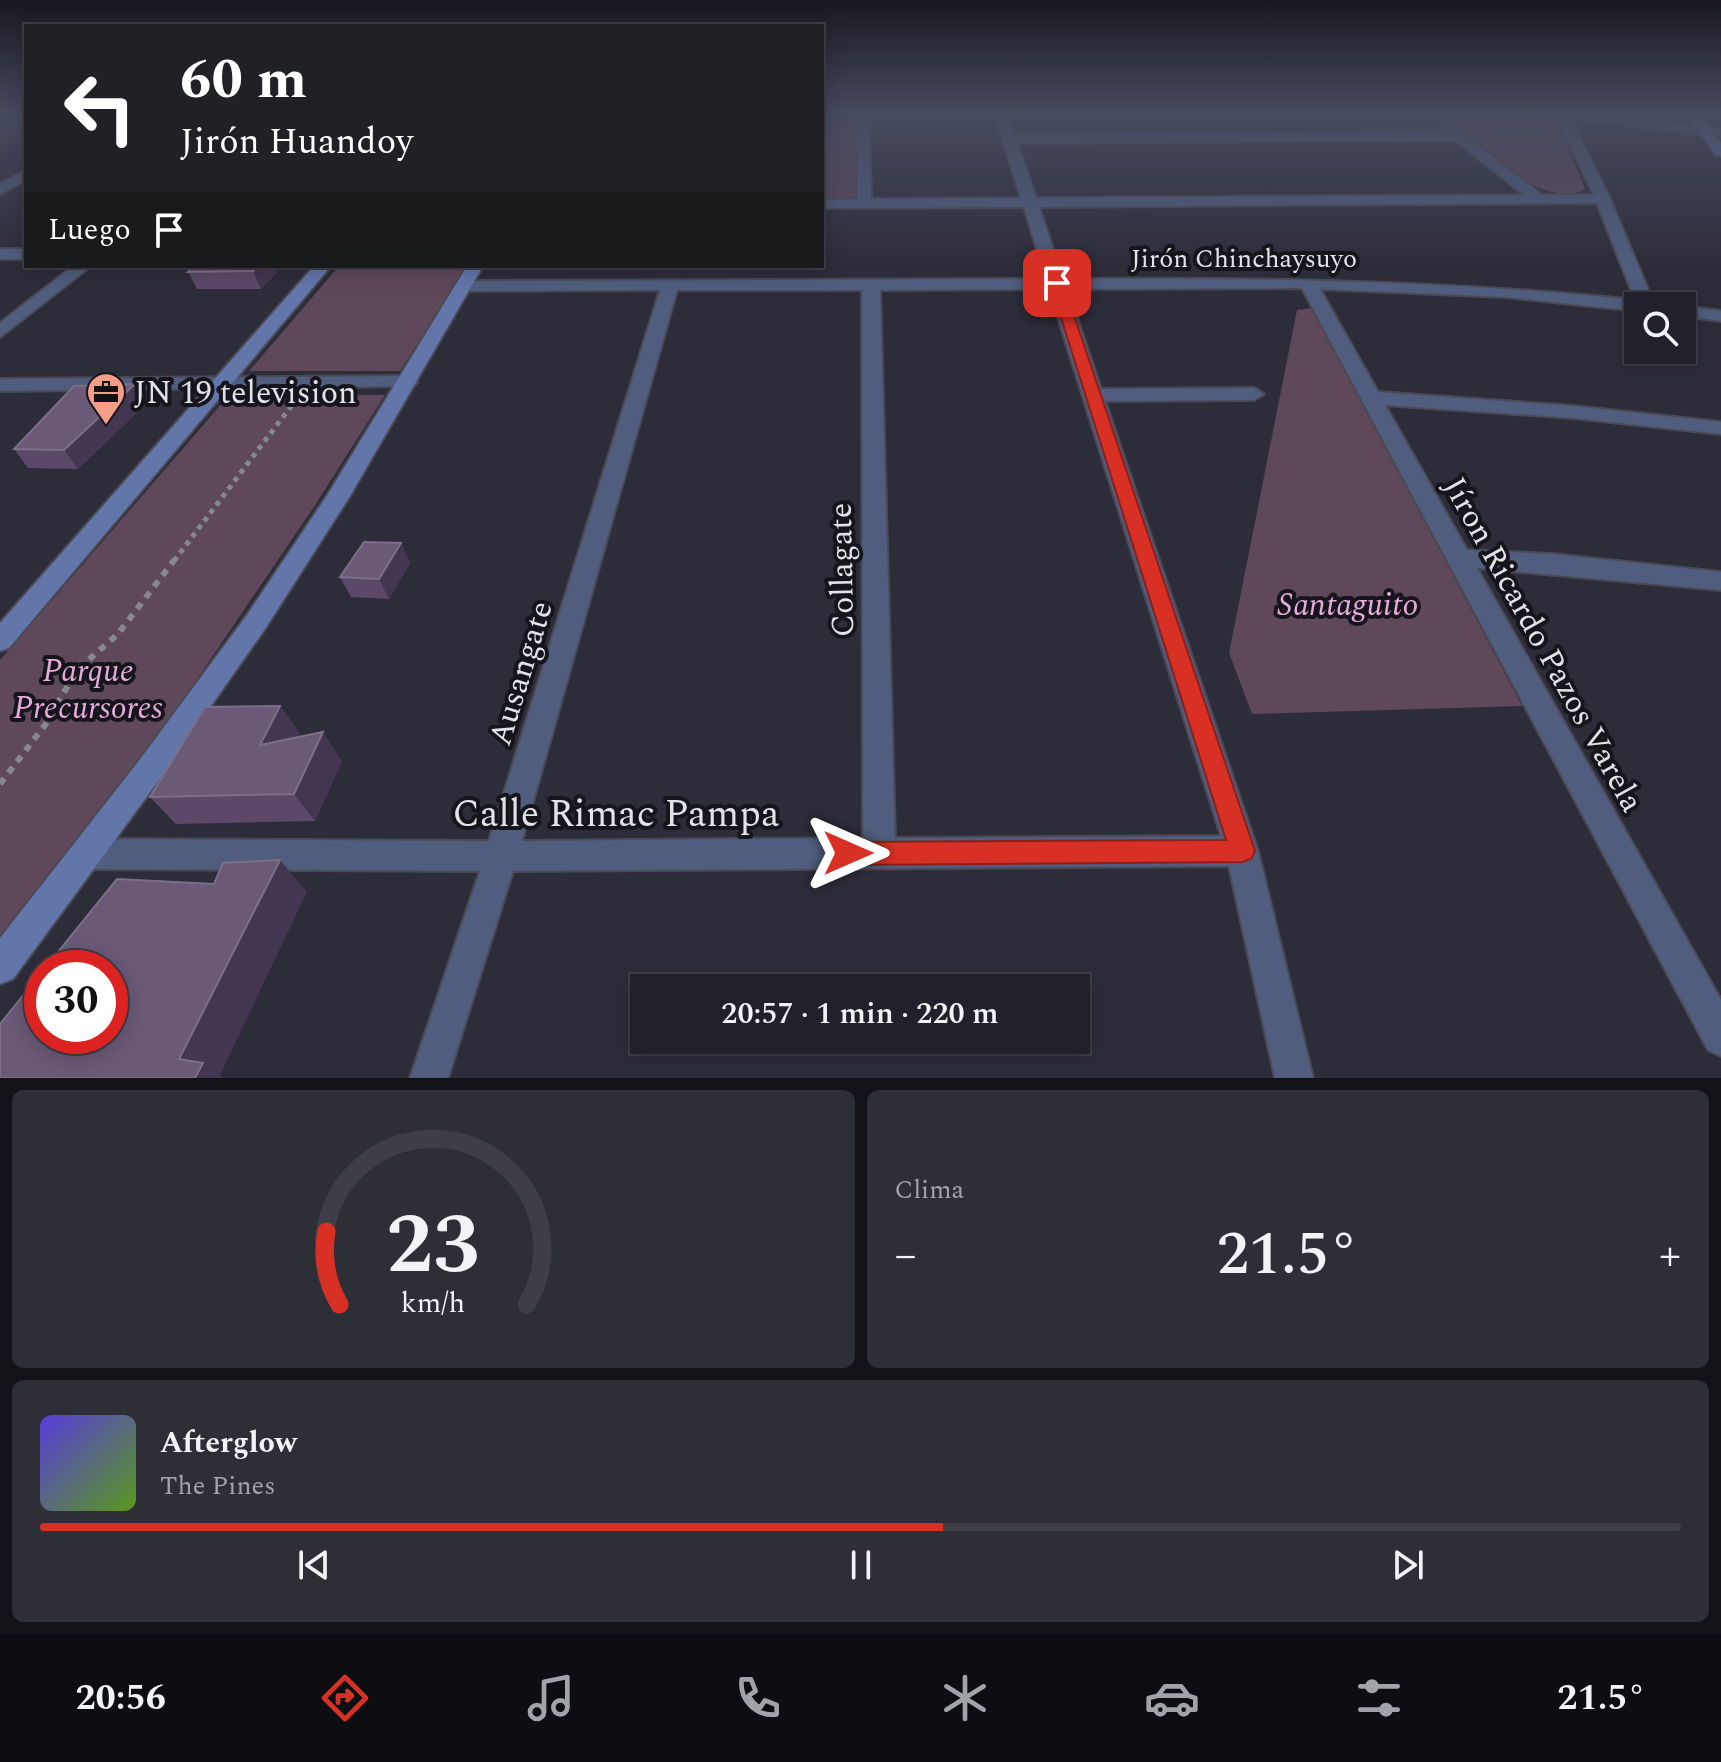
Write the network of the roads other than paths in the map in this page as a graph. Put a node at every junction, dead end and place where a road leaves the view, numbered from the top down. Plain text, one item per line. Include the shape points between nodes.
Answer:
1 (864, 165) edge
2 (1018, 165) edge
3 (1495, 165) edge
4 (1587, 165) edge
5 (24, 175) edge
6 (0, 190) edge
7 (1538, 199) junction
8 (1603, 199) junction
9 (1030, 201) junction
10 (824, 204) edge
11 (864, 204) junction
12 (0, 254) edge
13 (24, 254) edge
14 (80, 268) edge
15 (321, 268) edge
16 (469, 276) edge
17 (1057, 283) junction
18 (1308, 283) junction
19 (670, 286) junction
20 (871, 286) junction
21 (1639, 292) edge
22 (1624, 304) edge
23 (1696, 313) edge
24 (1721, 316) edge
25 (0, 332) edge
26 (407, 382) junction
27 (220, 384) junction
28 (0, 385) edge
29 (1254, 394) dead end
30 (1094, 395) junction
31 (1371, 398) junction
32 (1721, 428) edge
33 (1459, 558) junction
34 (1721, 581) edge
35 (0, 641) edge
36 (1242, 851) junction
37 (879, 853) junction
38 (87, 854) junction
39 (501, 856) junction
40 (0, 966) edge
41 (1721, 1037) edge
42 (429, 1078) edge
43 (1294, 1078) edge

1 - 11 street
2 - 9 street
3 - 7 street
4 - 8 street
5 - 6 street
7 - 8 street
7 - 9 street
8 - 21 street
9 - 11 street
9 - 17 street
10 - 11 street
12 - 13 street
14 - 25 street
15 - 27 main road
16 - 19 street, Jirón Chinchaysuyo
16 - 26 main road
17 - 18 street, Jirón Chinchaysuyo
17 - 20 street, Jirón Chinchaysuyo
17 - 30 street
18 - 22 street, Jirón Chinchaysuyo via 1506,292
18 - 31 street, Jíron Ricardo Pazos Varela
19 - 20 street, Jirón Chinchaysuyo
19 - 39 street, Ausangate
20 - 37 street, Collagate
23 - 24 street
26 - 27 street
26 - 38 main road via 290,572
27 - 28 street
27 - 35 main road
29 - 30 street
30 - 36 street
31 - 32 street
31 - 33 street, Jíron Ricardo Pazos Varela
33 - 34 street
33 - 41 street, Jíron Ricardo Pazos Varela
36 - 37 street, Calle Rimac Pampa
36 - 43 street
37 - 39 street, Calle Rimac Pampa
38 - 39 street, Calle Rimac Pampa
38 - 40 main road
39 - 42 street, Ausangate

